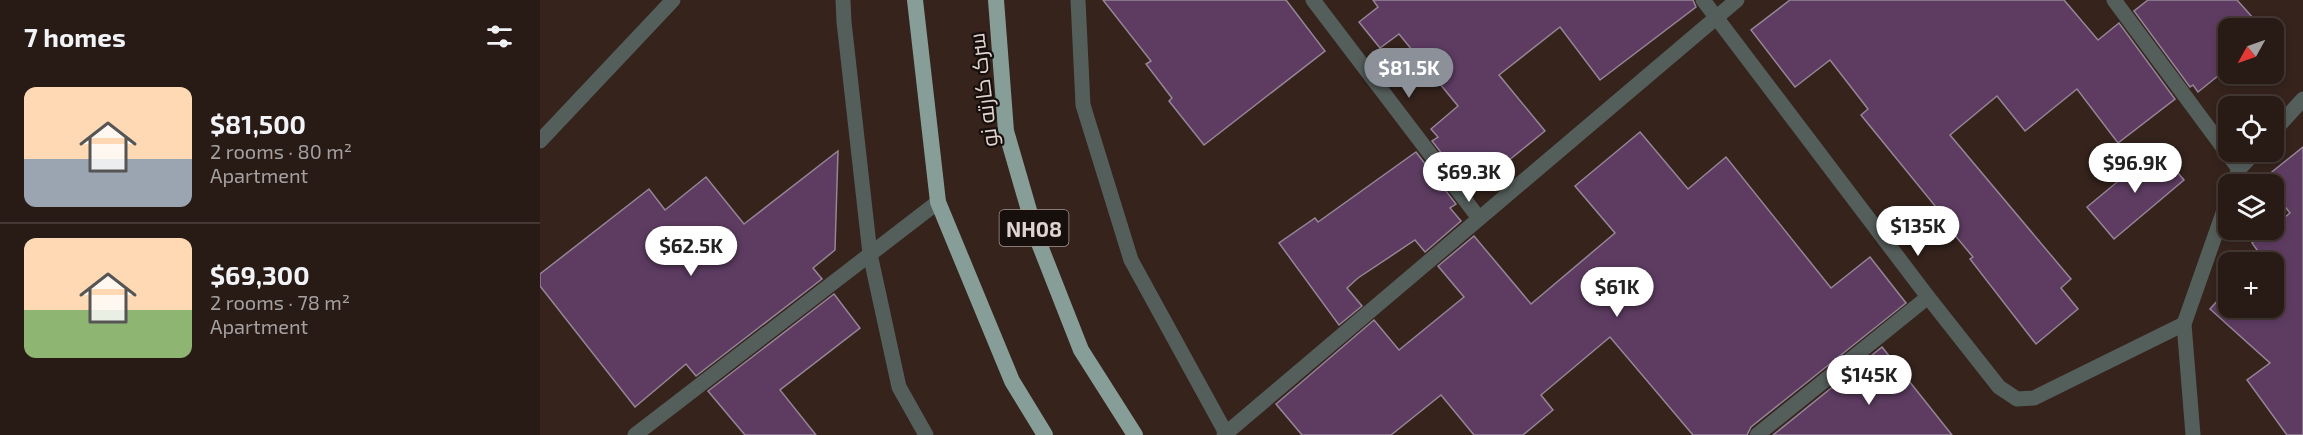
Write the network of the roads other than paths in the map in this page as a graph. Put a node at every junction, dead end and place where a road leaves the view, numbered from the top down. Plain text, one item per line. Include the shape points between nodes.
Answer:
1 (673, 0) edge
2 (843, 0) edge
3 (915, 0) edge
4 (996, 0) edge
5 (1078, 0) edge
6 (1313, 0) edge
7 (1703, 0) edge
8 (1737, 0) edge
9 (2114, 0) edge
10 (1716, 17) junction
11 (2303, 99) edge
12 (2284, 119) edge
13 (540, 141) edge
14 (2246, 162) edge
15 (2239, 169) junction
16 (2237, 174) edge
17 (938, 202) junction
18 (1478, 217) junction
19 (2218, 227) edge
20 (870, 254) junction
21 (1928, 297) junction
22 (2184, 324) junction
23 (1226, 434) edge
24 (635, 435) edge
25 (926, 435) edge
26 (1045, 435) edge
27 (1135, 435) edge
28 (1757, 435) edge
29 (2193, 435) edge

1 - 13 street
2 - 20 street
3 - 17 highway
4 - 27 highway, سرک کارته نو / NH08 via 1006,131 1037,238 1082,350
5 - 23 street via 1083,105 1131,260
6 - 18 street
7 - 10 street
8 - 10 street
9 - 15 street
10 - 18 street
10 - 21 street
11 - 12 street
14 - 15 street
15 - 16 street
17 - 20 street
17 - 26 highway via 1012,381
18 - 23 street
19 - 22 street
20 - 24 street
20 - 25 street via 899,387
21 - 22 street via 1999,387 2017,399 2034,398
21 - 28 street
22 - 29 street

